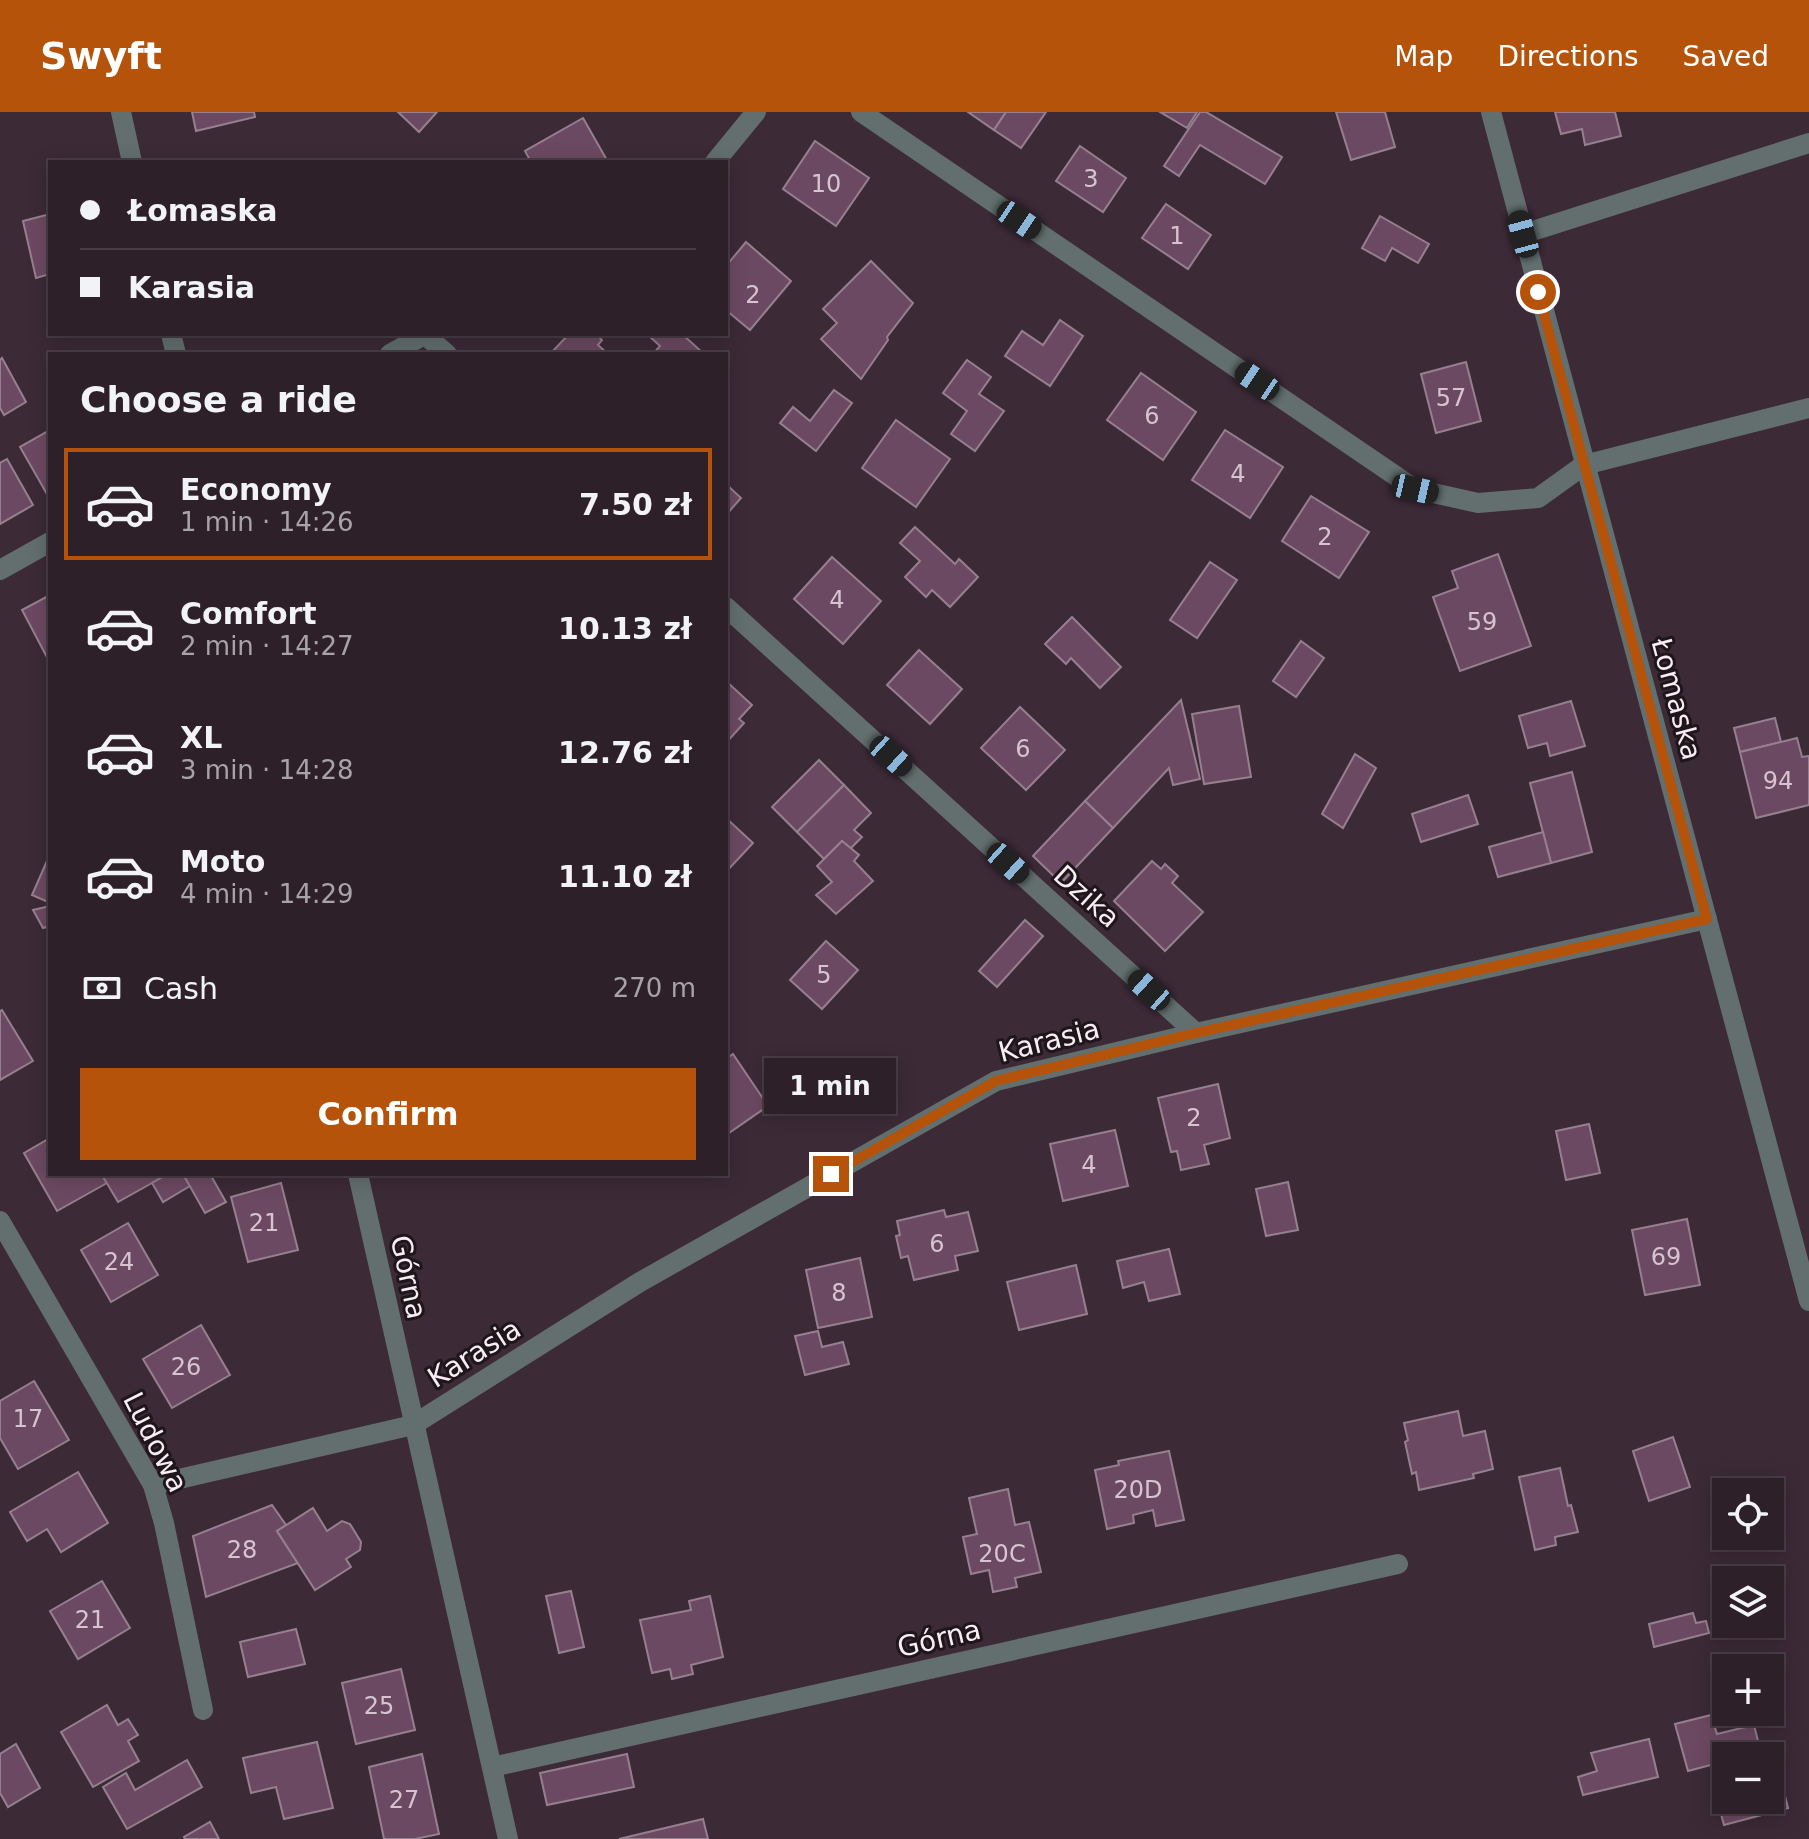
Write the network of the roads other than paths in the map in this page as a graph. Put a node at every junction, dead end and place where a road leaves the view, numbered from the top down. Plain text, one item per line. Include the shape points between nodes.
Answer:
1 (121, 112) edge
2 (756, 112) edge
3 (861, 112) edge
4 (1491, 112) edge
5 (1809, 143) edge
6 (132, 160) edge
7 (717, 160) edge
8 (1523, 234) junction
9 (422, 336) edge
10 (428, 336) edge
11 (394, 352) edge
12 (445, 352) edge
13 (1809, 408) edge
14 (1584, 465) junction
15 (48, 543) edge
16 (0, 570) edge
17 (728, 609) edge
18 (1707, 919) junction
19 (1196, 1033) junction
20 (358, 1176) edge
21 (0, 1221) edge
22 (1809, 1301) edge
23 (413, 1425) junction
24 (153, 1485) junction
25 (1398, 1564) dead end
26 (203, 1710) dead end
27 (492, 1767) junction
28 (508, 1839) edge

1 - 6 street
2 - 7 street
3 - 14 street via 1415,489 1478,503 1538,498
4 - 8 street, Łomaska
5 - 8 street
8 - 14 street, Łomaska
9 - 11 street
10 - 12 street
13 - 14 street
14 - 18 street, Łomaska
15 - 16 street
17 - 19 street, Dzika
18 - 19 street, Karasia
18 - 22 street, Łomaska
19 - 23 street, Karasia via 996,1081 640,1282
20 - 23 street, Górna
21 - 24 street, Ludowa
23 - 24 street, Karasia
23 - 27 street, Górna
24 - 26 street, Ludowa
25 - 27 street, Górna
27 - 28 street, Górna

